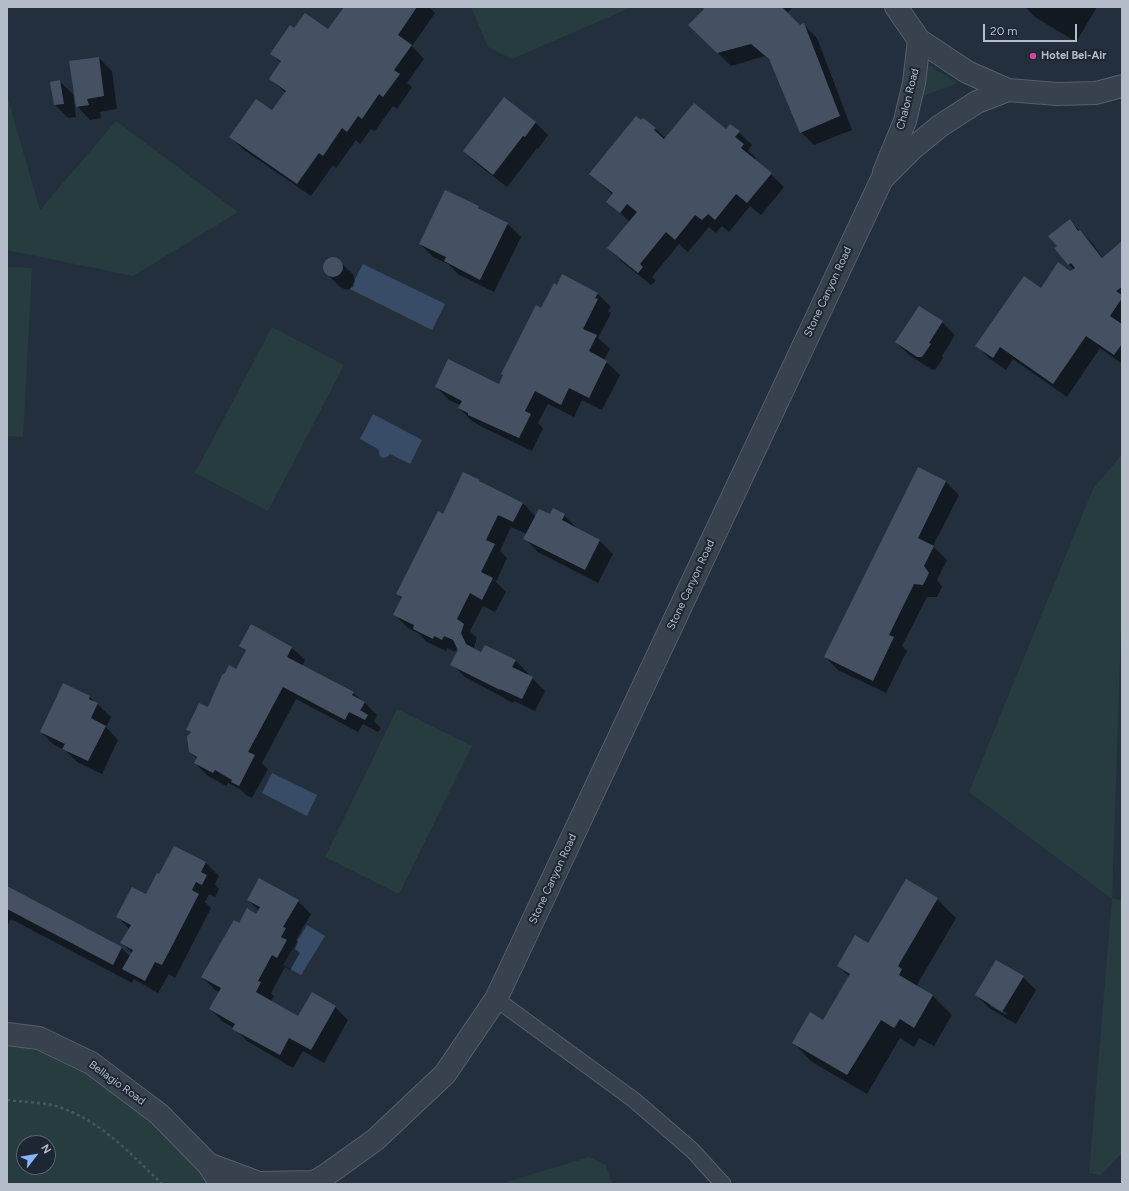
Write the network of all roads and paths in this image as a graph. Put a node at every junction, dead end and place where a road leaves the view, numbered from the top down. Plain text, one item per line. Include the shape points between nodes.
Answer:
1 (896, 7) edge
2 (920, 40) junction
3 (1122, 86) edge
4 (1008, 90) junction
5 (882, 179) junction
6 (496, 999) junction
7 (7, 1034) edge
8 (7, 1100) edge
9 (208, 1164) junction
10 (314, 1183) edge
11 (162, 1184) edge
12 (221, 1184) edge
13 (722, 1184) edge

1 - 2 street
2 - 4 street via 967,72
2 - 5 street, Chalon Road via 914,84 905,121
3 - 4 street, Stone Canyon Road via 1096,93 1057,94
4 - 5 street, Stone Canyon Road via 977,102 940,126
5 - 6 street, Stone Canyon Road
6 - 10 street, Stone Canyon Road via 445,1074 375,1140
6 - 13 lane via 634,1100 692,1150
7 - 9 street, Bellagio Road via 40,1038 91,1063 159,1114
8 - 11 path via 58,1107 78,1115 108,1134
9 - 10 street, Bellagio Road via 259,1183
9 - 12 street, Bellagio Road

